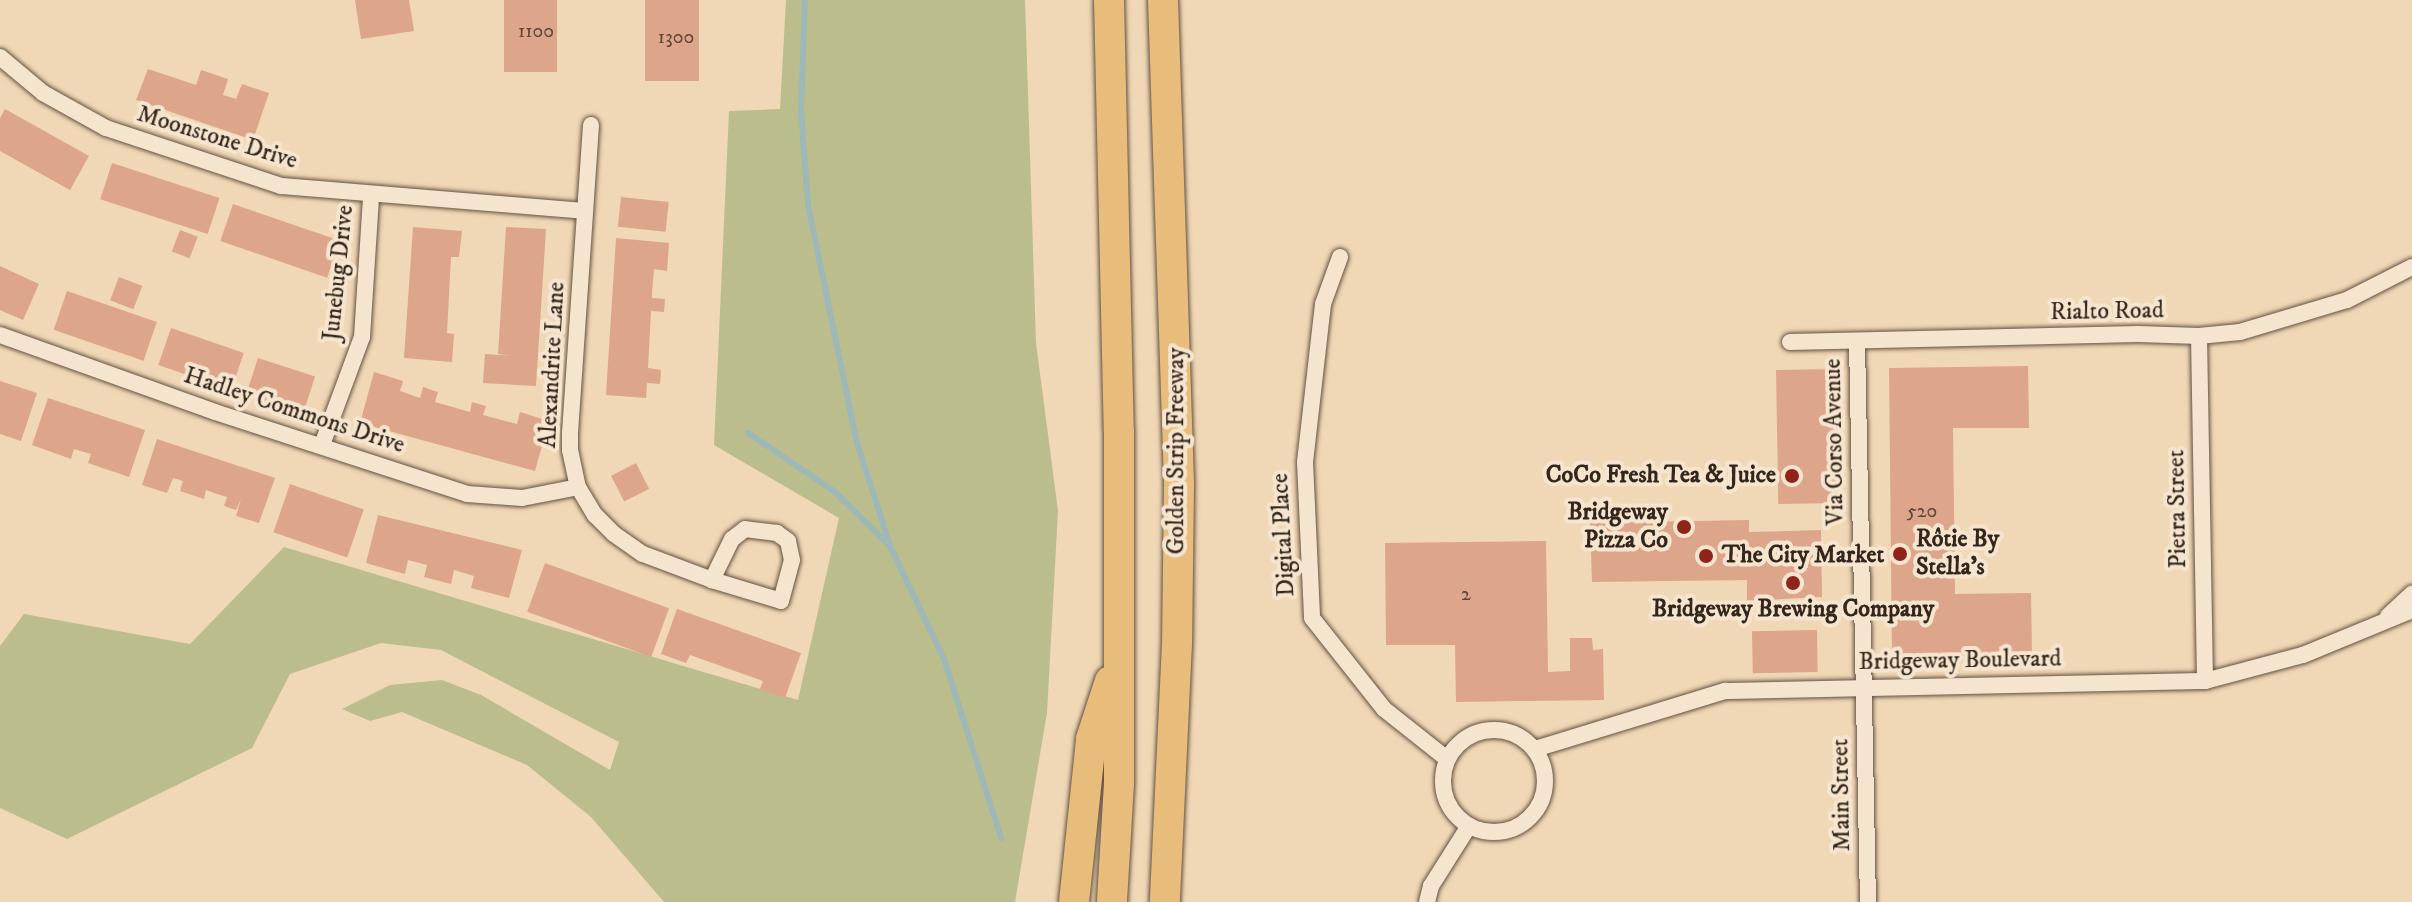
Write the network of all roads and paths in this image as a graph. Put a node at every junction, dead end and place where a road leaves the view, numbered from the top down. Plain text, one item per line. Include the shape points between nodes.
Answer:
1 (1109, 0) edge
2 (1163, 0) edge
3 (0, 57) edge
4 (591, 125) dead end
5 (371, 196) junction
6 (585, 211) junction
7 (1340, 257) dead end
8 (2412, 267) edge
9 (0, 335) edge
10 (2199, 336) junction
11 (1857, 341) junction
12 (1790, 342) dead end
13 (322, 445) junction
14 (578, 487) junction
15 (712, 580) junction
16 (2412, 594) edge
17 (2412, 610) edge
18 (2384, 619) junction
19 (1118, 657) junction
20 (2205, 681) junction
21 (1865, 687) junction
22 (1535, 749) junction
23 (1447, 759) junction
24 (1469, 826) junction
25 (1074, 902) edge
26 (1112, 902) edge
27 (1167, 902) edge
28 (1427, 902) edge
29 (1868, 902) edge

1 - 19 highway
2 - 27 highway, Golden Strip Freeway via 1179,485
3 - 5 street, Moonstone Drive via 43,93 106,128 281,186
4 - 6 street, Alexandrite Lane
5 - 6 street, Moonstone Drive
5 - 13 street, Junebug Drive via 362,337
6 - 14 street, Alexandrite Lane via 570,433
7 - 23 street, Digital Place via 1323,304 1305,462 1312,618 1384,709
8 - 10 street, Rialto Road via 2347,300 2282,322
9 - 13 street, Hadley Commons Drive
10 - 11 street, Rialto Road
10 - 20 street, Pietra Street
11 - 12 street, Rialto Road
11 - 21 street, Via Corso Avenue
13 - 14 street, Hadley Commons Drive via 467,494 522,498
14 - 15 street, Alexandrite Lane via 595,515 623,541
15 - 15 street, Alexandrite Lane via 781,601 792,560 788,541 777,533 745,529 732,539
16 - 18 street, Bridgeway Boulevard
17 - 18 street, Bridgeway Boulevard
18 - 20 street, Bridgeway Boulevard via 2303,655
19 - 25 highway via 1091,739
19 - 26 highway via 1119,783
20 - 21 street, Bridgeway Boulevard
21 - 22 street, Bridgeway Boulevard via 1725,691
21 - 29 street, Main Street
22 - 23 street via 1514,734 1488,729 1464,739
22 - 24 street via 1546,782 1533,814 1503,831
23 - 24 street via 1442,774 1447,804
24 - 28 street via 1431,886

